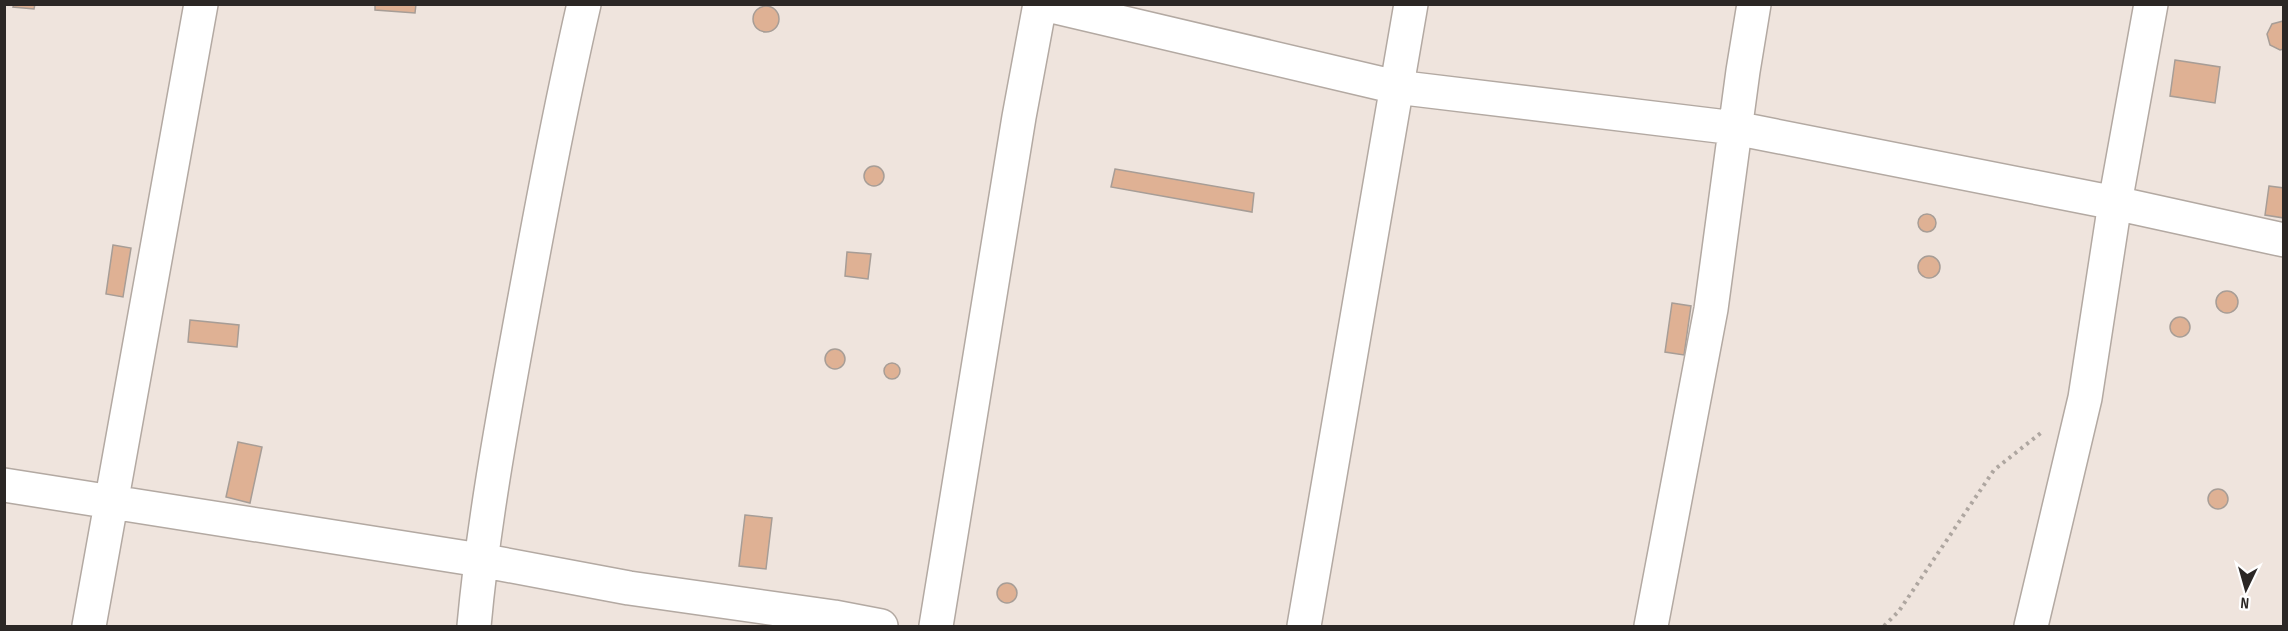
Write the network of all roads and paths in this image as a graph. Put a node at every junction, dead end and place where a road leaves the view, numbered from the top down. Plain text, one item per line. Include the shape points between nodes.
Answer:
1 (201, 4) edge
2 (584, 4) edge
3 (1041, 4) edge
4 (1410, 4) edge
5 (1754, 4) edge
6 (2151, 4) edge
7 (1396, 87) junction
8 (1735, 128) junction
9 (2115, 203) junction
10 (2283, 240) edge
11 (2085, 398) junction
12 (4, 485) edge
13 (110, 503) junction
14 (480, 560) junction
15 (89, 627) edge
16 (474, 627) edge
17 (881, 627) edge
18 (936, 627) edge
19 (1304, 627) edge
20 (1651, 627) edge
21 (1884, 627) edge
22 (2031, 627) edge

1 - 13 street
2 - 14 street via 554,137
3 - 7 street
3 - 18 street via 1018,117
4 - 7 street
5 - 8 street
6 - 9 street
7 - 8 street
7 - 19 street
8 - 9 street
8 - 20 street via 1711,309
9 - 10 street
9 - 11 street
11 - 21 path via 1994,470 1899,611
11 - 22 street
12 - 13 street
13 - 14 street
13 - 15 street
14 - 16 street
14 - 17 street via 629,588

